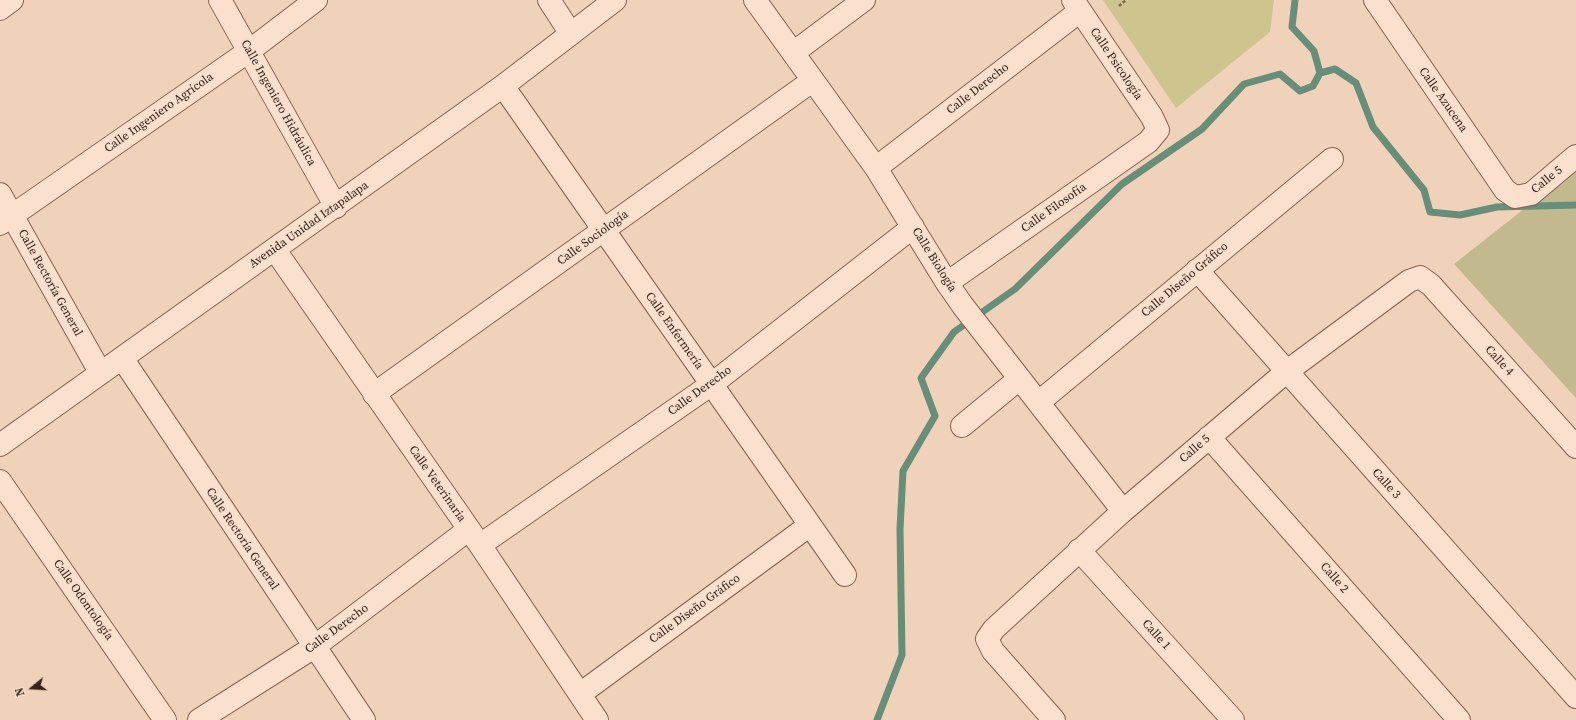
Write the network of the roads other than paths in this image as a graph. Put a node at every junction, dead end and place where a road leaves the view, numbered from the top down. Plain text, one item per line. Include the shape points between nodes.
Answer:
1 (12, 0) edge
2 (220, 0) edge
3 (316, 0) edge
4 (549, 0) edge
5 (615, 0) edge
6 (755, 0) edge
7 (864, 0) edge
8 (1374, 0) edge
9 (1077, 5) edge
10 (0, 9) edge
11 (571, 34) junction
12 (249, 51) junction
13 (794, 53) junction
14 (812, 81) junction
15 (503, 86) junction
16 (1158, 130) joint
17 (1576, 156) edge
18 (1332, 159) dead end
19 (876, 168) junction
20 (0, 194) edge
21 (1515, 197) joint
22 (336, 207) junction
23 (6, 220) edge
24 (913, 227) junction
25 (604, 230) junction
26 (275, 250) junction
27 (1197, 270) junction
28 (1420, 278) joint
29 (947, 282) junction
30 (122, 358) junction
31 (100, 372) junction
32 (1286, 372) junction
33 (1019, 378) junction
34 (712, 384) junction
35 (374, 394) junction
36 (1039, 402) junction
37 (962, 426) dead end
38 (1209, 437) junction
39 (0, 445) edge
40 (1576, 448) edge
41 (0, 481) edge
42 (1123, 511) junction
43 (810, 525) junction
44 (474, 537) junction
45 (1079, 550) junction
46 (845, 575) dead end
47 (314, 647) junction
48 (580, 694) junction
49 (1576, 697) edge
50 (165, 720) edge
51 (199, 720) edge
52 (364, 720) edge
53 (597, 720) edge
54 (1054, 720) edge
55 (1233, 720) edge
56 (1459, 720) edge

1 - 10 street
2 - 12 street, Calle Ingeniero Hidráulica
3 - 12 street, Calle Ingeniero Agrícola
4 - 11 street
5 - 11 street, Avenida Unidad Iztapalapa
6 - 13 street, Calle Biología
7 - 13 street
8 - 21 street, Calle Azucena via 1505,190
9 - 16 street, Calle Psicología via 1152,117
9 - 19 street, Calle Derecho
11 - 15 street, Avenida Unidad Iztapalapa
12 - 22 street, Calle Ingeniero Hidráulica
12 - 23 street, Calle Ingeniero Agrícola
13 - 14 street, Calle Biología
14 - 19 street, Calle Biología
14 - 25 street, Calle Sociología
15 - 22 street, Avenida Unidad Iztapalapa
15 - 25 street, Calle Enfermería
16 - 29 street, Calle Filosofía via 1148,142
17 - 21 street, Calle 5 via 1531,194
18 - 27 street, Calle Diseño Gráfico
19 - 24 street, Calle Biología
20 - 23 street, Calle Rectoría General
22 - 26 street, Avenida Unidad Iztapalapa
23 - 31 street, Calle Rectoría General
24 - 29 street, Calle Biología
24 - 34 street, Calle Derecho
25 - 34 street, Calle Enfermería
25 - 35 street, Calle Sociología
26 - 30 street, Avenida Unidad Iztapalapa
26 - 35 street, Calle Veterinaria
27 - 32 street, Calle 3
27 - 36 street, Calle Diseño Gráfico
28 - 32 street, Calle 5 via 1409,281
28 - 40 street, Calle 4 via 1431,285
29 - 33 street, Calle Biología
30 - 31 street, Avenida Unidad Iztapalapa
30 - 47 street, Calle Rectoría General
31 - 39 street, Avenida Unidad Iztapalapa
32 - 38 street, Calle 5
32 - 49 street, Calle 3
33 - 36 street, Calle Biología
33 - 37 street
34 - 43 street, Calle Enfermería
34 - 44 street, Calle Derecho
35 - 44 street, Calle Veterinaria
36 - 42 street, Calle Biología
38 - 42 street, Calle 5
38 - 56 street, Calle 2
41 - 50 street, Calle Odontología
42 - 45 street, Calle 5
43 - 46 street, Calle Enfermería
43 - 48 street, Calle Diseño Gráfico
44 - 47 street, Calle Derecho
44 - 48 street, Calle Veterinaria
45 - 54 street, Calle 5 via 994,629 987,640 993,651
45 - 55 street, Calle 1
47 - 51 street, Calle Derecho
47 - 52 street, Calle Rectoría General
48 - 53 street, Calle Veterinaria

